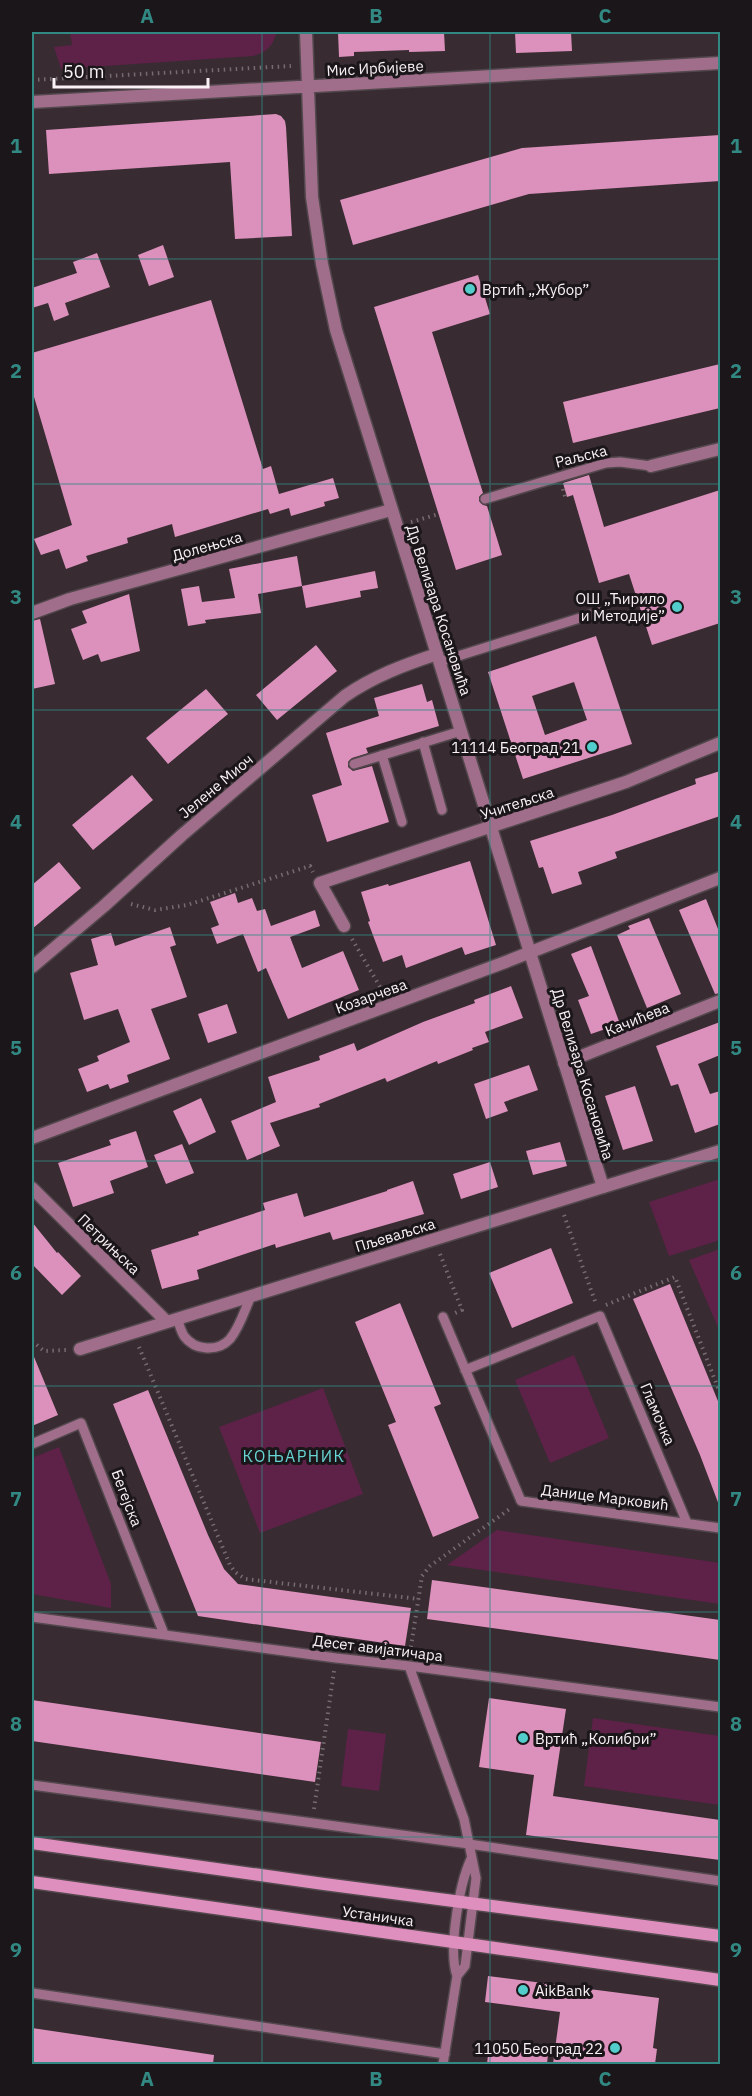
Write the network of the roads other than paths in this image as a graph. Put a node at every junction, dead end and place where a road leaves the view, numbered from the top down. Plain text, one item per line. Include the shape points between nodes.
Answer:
1 (306, 32) edge
2 (720, 63) edge
3 (307, 87) junction
4 (32, 102) edge
5 (720, 449) edge
6 (651, 466) joint
7 (485, 499) dead end
8 (391, 510) junction
9 (599, 612) dead end
10 (32, 613) edge
11 (438, 658) junction
12 (461, 731) junction
13 (423, 742) junction
14 (720, 743) edge
15 (382, 755) junction
16 (354, 764) dead end
17 (442, 810) dead end
18 (402, 822) dead end
19 (492, 827) junction
20 (720, 878) edge
21 (344, 926) road end
22 (530, 953) junction
23 (32, 967) edge
24 (720, 1001) edge
25 (564, 1063) junction
26 (32, 1138) edge
27 (720, 1151) edge
28 (603, 1186) junction
29 (32, 1188) edge
30 (250, 1296) junction
31 (443, 1317) dead end
32 (172, 1320) junction
33 (80, 1349) road end
34 (465, 1370) junction
35 (32, 1444) edge
36 (687, 1523) junction
37 (720, 1528) edge
38 (32, 1617) edge
39 (164, 1634) junction
40 (409, 1666) junction
41 (720, 1707) edge
42 (32, 1785) edge
43 (32, 1843) edge
44 (469, 1844) junction
45 (720, 1881) edge
46 (32, 1882) edge
47 (466, 1902) junction
48 (720, 1936) edge
49 (461, 1943) junction
50 (720, 1980) edge
51 (32, 1993) edge
52 (445, 2054) junction
53 (443, 2064) edge

1 - 3 street, Др Велизара Косановића
2 - 3 street, Мис Ирбијеве
3 - 4 street, Мис Ирбијеве
3 - 8 street, Др Велизара Косановића via 312,197 322,264 336,330
5 - 6 street, Раљска
6 - 7 lane, Раљска via 606,463
8 - 10 street, Долењска
8 - 11 street, Др Велизара Косановића
9 - 11 lane
11 - 12 street, Др Велизара Косановића
11 - 23 street, Јелене Миоч via 393,669 345,696
12 - 13 lane
12 - 19 street, Др Велизара Косановића
13 - 15 lane
13 - 17 lane
14 - 19 street, Учитељска via 626,782
15 - 16 lane
15 - 18 lane
19 - 21 street, Учитељска via 320,883
19 - 22 street, Др Велизара Косановића
20 - 22 street, Козарчева
22 - 25 street, Др Велизара Косановића
22 - 26 street, Козарчева
24 - 25 street, Качићева
25 - 28 street, Др Велизара Косановића
27 - 28 street, Пљеваљска
28 - 30 street, Пљеваљска
29 - 32 street, Петрињска
30 - 32 street, Пљеваљска
30 - 32 lane via 235,1332 218,1347 195,1345
31 - 34 lane, Данице Марковић
32 - 33 street, Пљеваљска
34 - 36 lane, Данице Марковић via 521,1501
34 - 36 lane, Гламочка via 600,1316
35 - 39 lane, Бегејска via 81,1423
36 - 37 lane, Данице Марковић
38 - 39 lane, Десет авијатичара
39 - 40 lane, Десет авијатичара
40 - 41 lane, Десет авијатичара
40 - 44 lane via 464,1819
42 - 44 lane
43 - 47 main road, Устаничка
44 - 45 lane
44 - 47 lane via 476,1878
46 - 49 main road, Устаничка
47 - 48 main road, Устаничка
47 - 49 lane
49 - 50 main road, Устаничка
49 - 52 lane via 453,1964 457,1976
51 - 52 lane
52 - 53 lane

